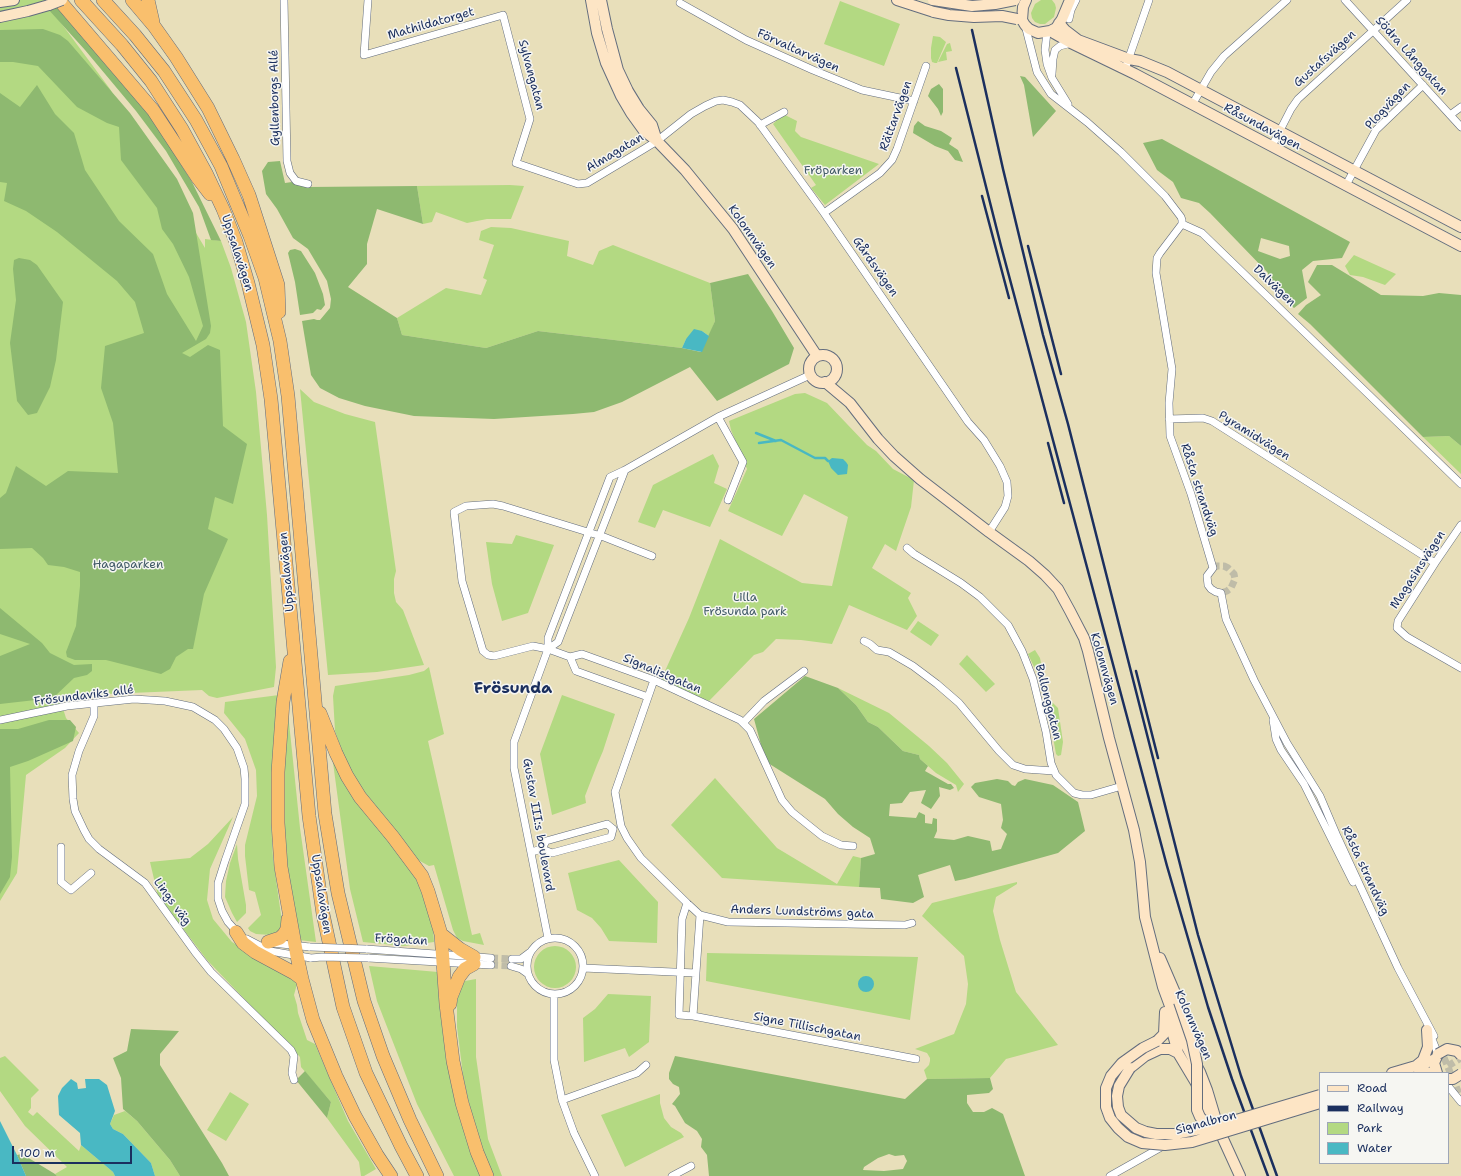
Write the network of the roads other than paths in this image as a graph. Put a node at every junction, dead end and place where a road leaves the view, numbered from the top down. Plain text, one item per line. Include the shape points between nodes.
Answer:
1 (14, 0) edge
2 (62, 0) edge
3 (81, 0) edge
4 (103, 0) edge
5 (132, 0) edge
6 (148, 0) edge
7 (284, 0) edge
8 (368, 0) edge
9 (591, 0) edge
10 (601, 0) edge
11 (897, 0) edge
12 (932, 0) edge
13 (1015, 0) edge
14 (1026, 0) edge
15 (1070, 0) edge
16 (1076, 0) edge
17 (1149, 0) edge
18 (1287, 0) edge
19 (1345, 0) edge
20 (1407, 0) edge
21 (0, 2) edge
22 (54, 2) edge
23 (680, 3) dead end
24 (1066, 9) edge
25 (503, 15) joint
26 (0, 17) edge
27 (1021, 22) junction
28 (1059, 23) junction
29 (154, 26) junction
30 (1373, 31) junction
31 (1049, 32) junction
32 (1071, 43) junction
33 (1130, 59) junction
34 (926, 66) dead end
35 (1125, 69) junction
36 (1052, 78) junction
37 (1423, 85) junction
38 (1200, 90) junction
39 (914, 101) junction
40 (1192, 105) junction
41 (1461, 106) edge
42 (1071, 110) junction
43 (784, 112) dead end
44 (1450, 115) junction
45 (760, 125) junction
46 (1461, 127) edge
47 (1280, 132) junction
48 (657, 141) junction
49 (1272, 146) junction
50 (516, 163) joint
51 (1353, 171) junction
52 (308, 184) dead end
53 (1346, 185) junction
54 (223, 209) junction
55 (824, 213) junction
56 (1182, 224) junction
57 (1461, 228) edge
58 (1461, 246) edge
59 (280, 342) junction
60 (817, 356) junction
61 (810, 374) junction
62 (836, 374) junction
63 (825, 382) junction
64 (850, 403) junction
65 (718, 417) junction
66 (1169, 419) junction
67 (625, 470) junction
68 (1461, 484) edge
69 (728, 500) dead end
70 (1461, 525) edge
71 (589, 532) junction
72 (989, 532) junction
73 (599, 536) junction
74 (907, 548) dead end
75 (652, 556) dead end
76 (1435, 563) junction
77 (293, 639) junction
78 (864, 641) dead end
79 (548, 649) junction
80 (570, 657) junction
81 (1461, 668) edge
82 (804, 671) dead end
83 (654, 680) junction
84 (648, 697) junction
85 (316, 700) junction
86 (94, 703) junction
87 (1273, 716) junction
88 (0, 720) edge
89 (743, 723) junction
90 (1054, 771) junction
91 (1122, 786) junction
92 (621, 826) junction
93 (612, 829) junction
94 (853, 846) dead end
95 (61, 847) dead end
96 (542, 849) junction
97 (531, 852) junction
98 (91, 873) dead end
99 (687, 903) junction
100 (288, 912) junction
101 (700, 915) junction
102 (228, 922) junction
103 (912, 923) dead end
104 (236, 932) junction
105 (1148, 932) junction
106 (441, 934) junction
107 (548, 938) junction
108 (268, 942) junction
109 (310, 947) joint
110 (296, 951) junction
111 (529, 953) junction
112 (311, 958) joint
113 (443, 958) junction
114 (474, 960) junction
115 (491, 961) tunnel mouth
116 (583, 968) junction
117 (680, 972) junction
118 (696, 973) junction
119 (528, 974) junction
120 (302, 979) junction
121 (1162, 987) junction
122 (554, 994) junction
123 (1165, 1012) junction
124 (693, 1016) junction
125 (448, 1018) junction
126 (1431, 1033) junction
127 (1174, 1039) junction
128 (1157, 1041) junction
129 (1178, 1053) junction
130 (1461, 1055) edge
131 (1436, 1057) junction
132 (916, 1059) dead end
133 (646, 1065) dead end
134 (1418, 1069) edge
135 (1200, 1072) junction
136 (1398, 1072) edge
137 (1432, 1072) edge
138 (1436, 1072) edge
139 (1461, 1074) edge
140 (1449, 1079) edge
141 (294, 1080) dead end
142 (1449, 1087) edge
143 (1319, 1095) edge
144 (562, 1100) junction
145 (1461, 1102) edge
146 (1319, 1103) edge
147 (1218, 1128) junction
148 (691, 1166) dead end
149 (391, 1176) edge
150 (417, 1176) edge
151 (437, 1176) edge
152 (487, 1176) edge
153 (595, 1176) edge
154 (672, 1176) edge
155 (1110, 1176) edge
156 (1240, 1176) edge

1 - 21 street
2 - 22 street, bridge
3 - 54 highway, Uppsalavägen via 122,45 150,81 182,129
4 - 59 highway, Uppsalavägen via 164,71 196,120 221,166 265,278
5 - 29 highway
6 - 29 highway
7 - 52 street, Gyllenborgs Allé via 287,161 290,174 296,181
8 - 25 street, Mathildatorget via 364,55
9 - 48 street, Kolonnvägen via 597,33 613,78 631,113 644,131
10 - 48 street, Kolonnvägen via 618,70 639,109 652,125
11 - 27 street, Råsundavägen, bridge via 949,15 1002,16
12 - 13 street, bridge via 972,6
14 - 27 street
15 - 24 street
16 - 24 street via 1070,10
17 - 33 street
18 - 38 street via 1224,56 1210,72
19 - 30 street, Södra Långgatan
20 - 30 street, Gustafsvägen
22 - 26 street
22 - 54 highway via 153,110 196,177
23 - 39 street, Förvaltarvägen via 746,40 813,70 862,90
24 - 28 street
25 - 50 street, Sylvangatan via 530,119
27 - 31 street, Råsundavägen via 1038,32
27 - 42 street via 1037,72 1051,94
28 - 31 street
28 - 33 street, Råsundavägen via 1078,40
29 - 59 highway via 208,108 249,195 278,285
30 - 37 street, Södra Långgatan
30 - 47 street, Gustafsvägen via 1298,99
31 - 32 street, Råsundavägen
31 - 36 street via 1045,50
32 - 35 street, Råsundavägen
32 - 36 street via 1055,50
33 - 35 street
33 - 38 street, Råsundavägen via 1166,72
34 - 39 street, Rättarvägen
35 - 40 street, Råsundavägen
36 - 42 street
37 - 44 street, Södra Långgatan
37 - 51 street, Plogvägen via 1376,130
38 - 40 street
38 - 47 street, Råsundavägen
39 - 55 street, Rättarvägen via 892,160 880,173
40 - 49 street, Råsundavägen
41 - 44 street
42 - 56 street via 1121,152 1165,196 1182,220
43 - 45 street
44 - 46 street, Södra Långgatan
45 - 48 street, Gårdsvägen via 740,105 723,100 716,101 691,114
45 - 55 street, Gårdsvägen
47 - 49 street, Gustafsvägen
47 - 51 street, Råsundavägen
48 - 50 street, Almagatan via 583,184
48 - 60 street, Kolonnvägen via 685,170 732,229
49 - 53 street, Råsundavägen
51 - 53 street, Plogvägen
51 - 57 street, Råsundavägen
53 - 58 street, Råsundavägen
54 - 77 highway, Uppsalavägen via 236,242 263,345 271,399
55 - 72 street, Gårdsvägen via 1000,466 1007,482 1008,496 1005,507
56 - 66 street via 1160,253 1156,265 1172,369
56 - 68 street, Dalvägen via 1202,233
59 - 85 highway, Uppsalavägen via 288,396
60 - 61 street via 809,366
60 - 62 street via 826,355 834,360
61 - 63 street via 816,381
61 - 65 street, Gustav III:s boulevard
62 - 63 street via 830,381
62 - 64 street, Kolonnvägen
63 - 64 street, Kolonnvägen
64 - 72 street, Kolonnvägen via 894,456
65 - 67 street, Gustav III:s boulevard
65 - 69 street via 743,462
66 - 76 street, Pyramidvägen via 1203,418 1212,421
66 - 87 street, Råsta strandväg via 1170,436 1191,494 1213,568 1207,576 1208,585 1221,593 1226,619
67 - 71 street, Gustav III:s boulevard via 610,477
67 - 73 street, Gustav III:s boulevard
70 - 76 street, Magasinsvägen
71 - 73 street
71 - 79 street, Gustav III:s boulevard via 548,638
71 - 79 street, Signalistgatan via 493,504 466,506 454,512 462,581 483,651 494,656 532,646
72 - 91 street, Kolonnvägen via 1045,574 1058,589 1070,611 1088,651
73 - 75 street
73 - 79 street, Gustav III:s boulevard via 558,642
74 - 90 street, Ballonggatan via 980,596 1008,626 1033,679
76 - 81 street, Magasinsvägen via 1398,621 1397,628 1407,637
77 - 100 highway via 283,702 278,772 281,867
77 - 150 highway, Uppsalavägen via 309,816 319,892 343,1006 366,1073
78 - 90 street via 877,650 888,652 913,666 937,684 959,703 1013,765 1025,769
79 - 80 street, Signalistgatan
79 - 97 street, Gustav III:s boulevard via 514,742 514,768
80 - 83 street, Signalistgatan via 582,654
80 - 84 street via 576,671
82 - 89 street via 764,701
83 - 84 street, Anders Lundströms gata
83 - 89 street, Signalistgatan
84 - 92 street, Anders Lundströms gata via 615,792
85 - 106 highway via 346,776 422,876
85 - 151 highway, Uppsalavägen via 325,814 338,893 364,1000 383,1056
86 - 88 street, Frösundaviks allé
86 - 102 street, Frösundaviks allé via 134,699 192,707 215,720 232,740 244,768 246,792 241,818 218,884 218,899
86 - 141 street, Lings väg via 94,716 72,775 75,811 81,825 98,849 145,883 211,972 291,1050 294,1056
87 - 126 street, Råsta strandväg via 1290,750 1320,796 1398,968
87 - 126 street, Råsta strandväg via 1276,739 1304,784 1406,991
89 - 94 street, Signalistgatan via 750,730 782,800 792,812 822,836 841,845
90 - 91 street, Ballonggatan via 1074,793 1081,795 1091,795
91 - 105 street, Kolonnvägen via 1138,847 1143,907
92 - 93 street
92 - 99 street, Anders Lundströms gata via 641,858
93 - 96 street via 607,824 546,841
93 - 96 street via 611,837 552,853
95 - 98 street via 61,882 71,890
96 - 97 street
97 - 107 street, Gustav III:s boulevard
99 - 101 street, Anders Lundströms gata
99 - 117 street, Signe Tillischgatan via 682,919
100 - 108 highway via 287,929 284,934
100 - 110 highway
101 - 103 street, Anders Lundströms gata via 728,922 905,925
101 - 118 street
102 - 104 street, Frösundaviks allé
102 - 108 street, Frösundaviks allé via 243,934
104 - 110 street, Frösundaviks allé via 270,951
104 - 120 highway via 243,943 255,952
105 - 121 street, Kolonnvägen
105 - 147 street, bridge via 1192,1040 1197,1064 1200,1117
106 - 113 highway
106 - 114 highway
107 - 111 street via 536,944
107 - 116 street via 568,940 583,958
108 - 110 street, Frösundaviks allé
109 - 110 street, Frösundaviks allé
109 - 113 street, Frögatan, bridge via 366,949
110 - 112 street, Frösundaviks allé
110 - 120 highway
111 - 119 street via 526,965
111 - 119 street via 511,963
112 - 113 street, Frögatan, bridge
113 - 114 street, Frögatan
113 - 125 highway
114 - 115 street, Frögatan
114 - 125 highway via 455,984
116 - 117 street
116 - 122 street via 576,986
117 - 118 street
117 - 124 street, Signe Tillischgatan via 679,1015
118 - 124 street
119 - 122 street via 538,988
120 - 149 highway via 313,1020 336,1076 355,1116
121 - 123 street, Kolonnvägen
121 - 135 street, Kolonnvägen via 1181,1036
122 - 144 street via 554,1060
123 - 127 street, Kolonnvägen
123 - 128 street, Kolonnvägen via 1164,1034
124 - 132 street, Signe Tillischgatan
125 - 152 highway via 453,1061 462,1103
126 - 131 street
126 - 134 street
127 - 128 street, Kolonnvägen
127 - 129 street, Kolonnvägen
127 - 135 street, Kolonnvägen
128 - 146 street, Signalbron, bridge via 1122,1063 1111,1076 1106,1088 1106,1107 1110,1118 1128,1137 1142,1143 1165,1145 1192,1142
129 - 147 street, Kolonnvägen
129 - 147 street, Signalbron, bridge via 1170,1049 1160,1049 1145,1056 1130,1068 1119,1086 1117,1096 1121,1115 1136,1128 1156,1134
130 - 131 street, bridge via 1457,1051 1447,1049
131 - 134 street
131 - 138 street via 1434,1068
133 - 144 street via 637,1074
134 - 136 street
134 - 137 street
135 - 147 street, Kolonnvägen
139 - 140 street, bridge
142 - 145 street
143 - 147 street, Signalbron, bridge
144 - 153 street via 574,1133
147 - 155 street via 1170,1143
147 - 156 street, Kolonnvägen
148 - 154 street

